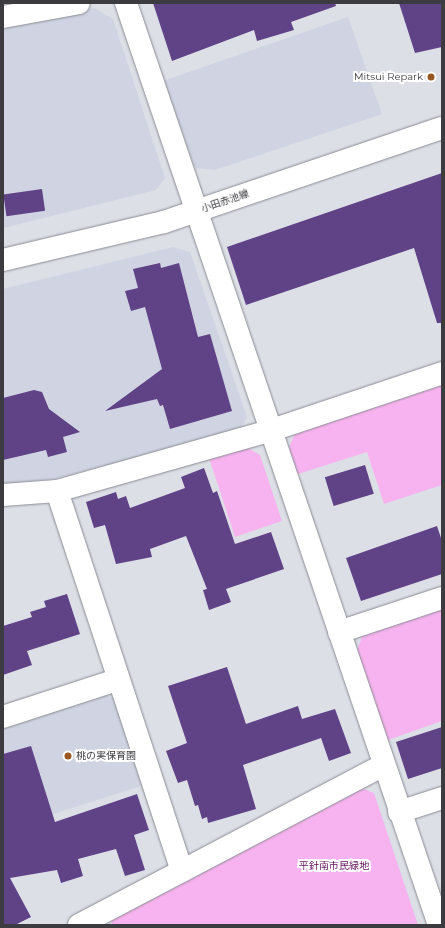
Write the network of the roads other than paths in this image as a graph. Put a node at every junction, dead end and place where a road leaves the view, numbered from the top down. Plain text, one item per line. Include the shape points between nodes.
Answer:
1 (80, 3) edge
2 (126, 3) edge
3 (3, 17) edge
4 (442, 128) edge
5 (198, 211) junction
6 (3, 260) edge
7 (442, 373) edge
8 (272, 430) junction
9 (57, 490) junction
10 (3, 495) edge
11 (442, 598) edge
12 (339, 632) junction
13 (117, 680) junction
14 (3, 717) edge
15 (384, 765) junction
16 (442, 798) edge
17 (399, 812) junction
18 (182, 871) junction
19 (79, 925) edge
20 (439, 925) edge

1 - 3 street
2 - 5 street
4 - 5 street, 小田赤池線
5 - 6 street, 小田赤池線
5 - 8 street
7 - 8 street
8 - 9 street
8 - 12 street
9 - 10 street
9 - 13 street
11 - 12 street
12 - 15 street
13 - 14 street
13 - 18 street
15 - 17 street
15 - 18 street
16 - 17 street
17 - 20 street
18 - 19 street

